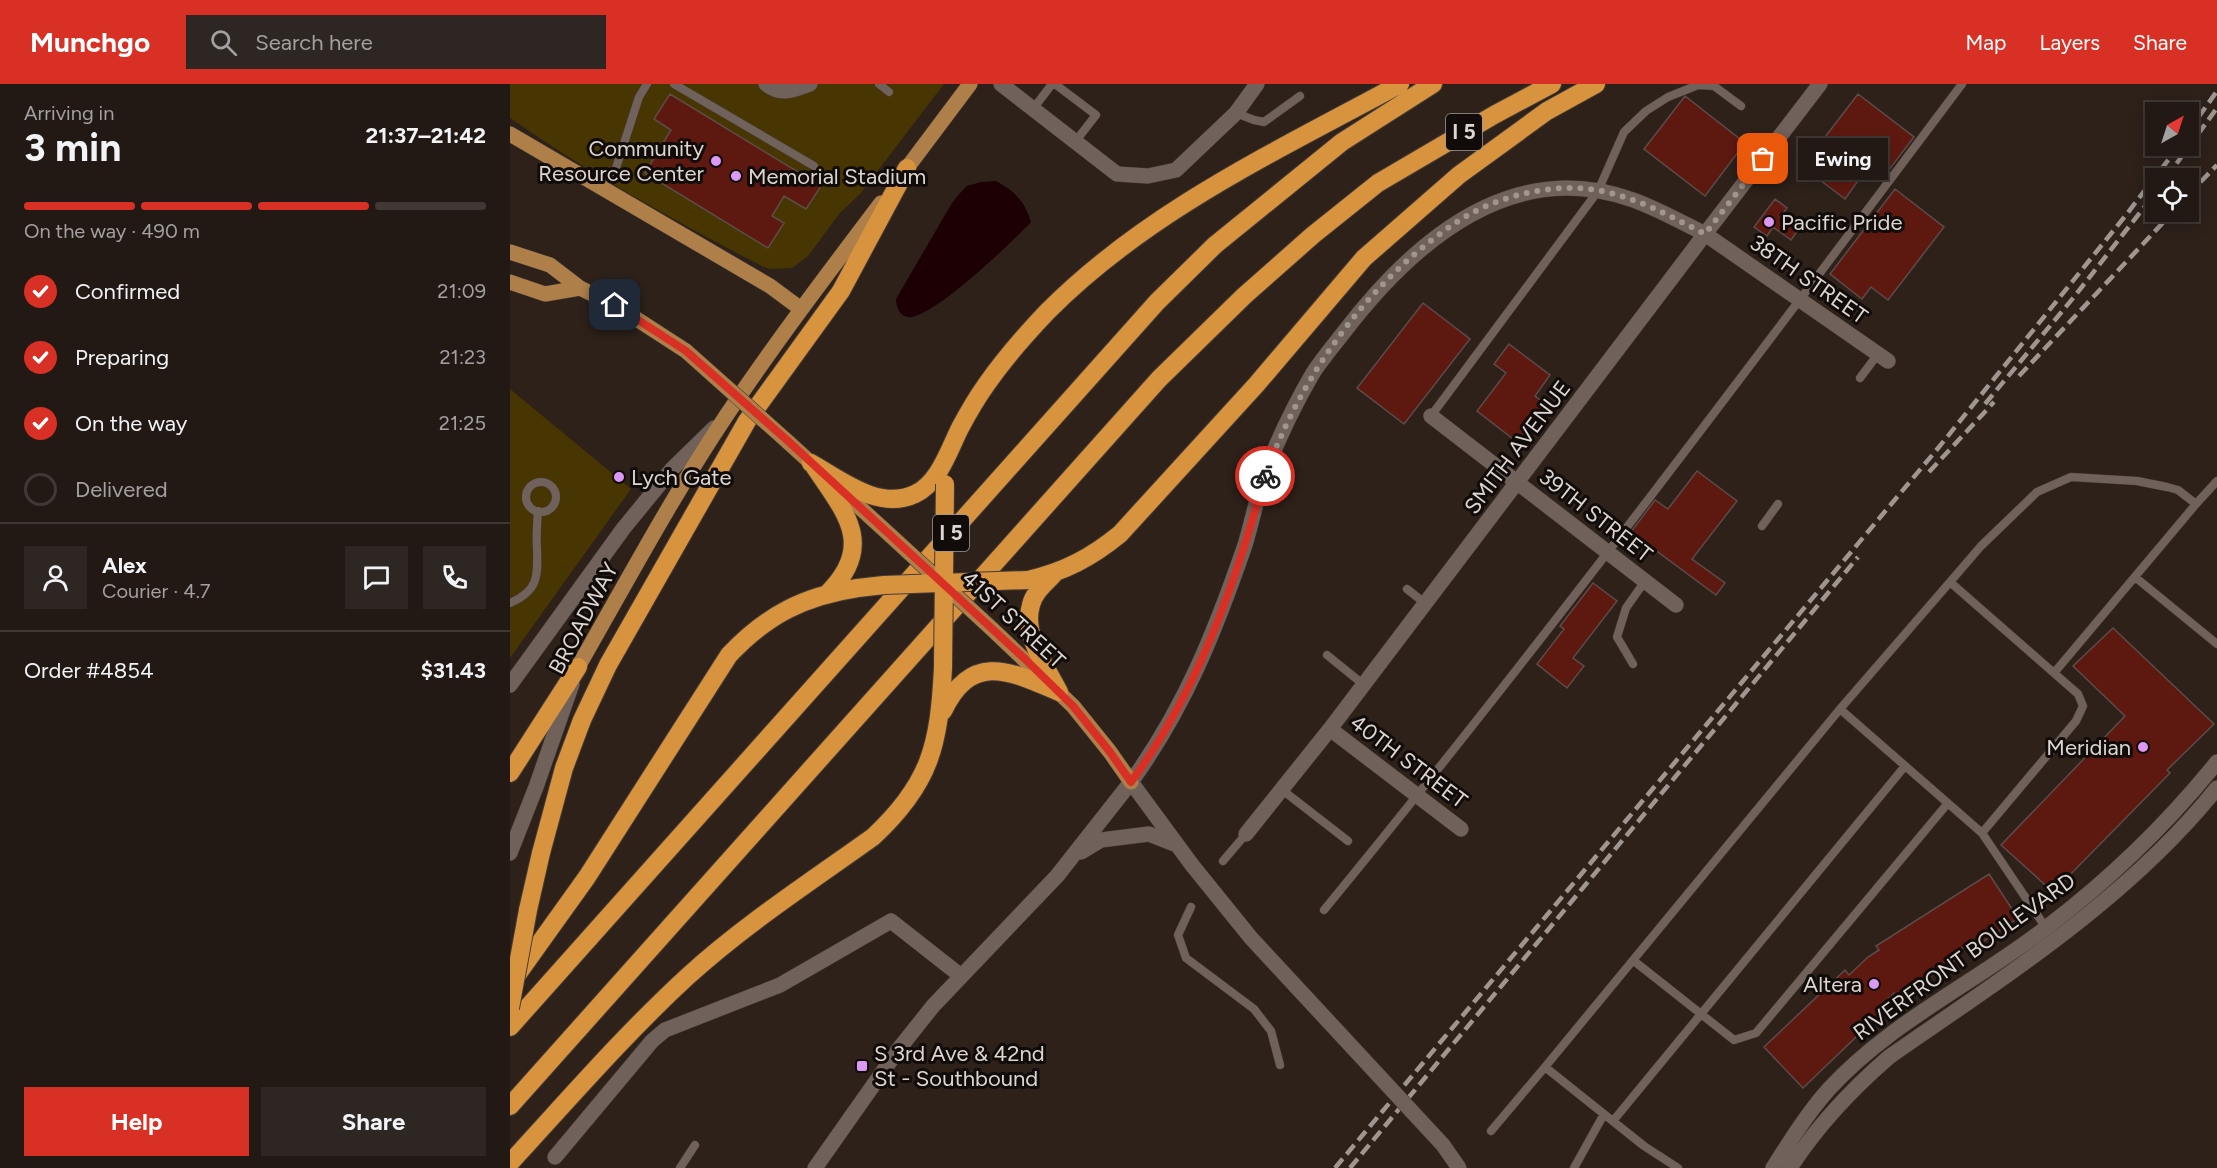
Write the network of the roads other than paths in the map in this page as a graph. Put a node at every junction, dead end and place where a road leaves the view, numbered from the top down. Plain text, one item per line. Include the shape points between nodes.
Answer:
1 (647, 84) edge
2 (674, 84) edge
3 (766, 84) edge
4 (810, 84) edge
5 (879, 84) edge
6 (970, 84) edge
7 (1001, 84) edge
8 (1054, 84) edge
9 (1257, 84) edge
10 (1400, 84) edge
11 (1433, 84) edge
12 (1552, 84) edge
13 (1596, 84) edge
14 (1820, 84) edge
15 (1962, 84) edge
16 (889, 92) dead end
17 (1300, 96) dead end
18 (1741, 106) dead end
19 (1033, 109) junction
20 (1236, 113) junction
21 (510, 134) edge
22 (1075, 142) junction
23 (814, 166) dead end
24 (907, 168) junction
25 (604, 189) junction
26 (1598, 191) junction
27 (1705, 234) junction
28 (510, 252) edge
29 (510, 282) edge
30 (580, 288) junction
31 (1800, 300) junction
32 (801, 309) junction
33 (1883, 358) joint
34 (1860, 378) dead end
35 (725, 417) junction
36 (1431, 417) joint
37 (947, 457) junction
38 (811, 462) junction
39 (2217, 481) edge
40 (1517, 483) junction
41 (1778, 504) dead end
42 (2196, 504) junction
43 (537, 511) junction
44 (1762, 526) dead end
45 (1607, 552) junction
46 (1053, 575) junction
47 (2135, 577) junction
48 (1645, 581) junction
49 (1950, 582) junction
50 (943, 583) junction
51 (1407, 589) dead end
52 (828, 592) junction
53 (510, 603) edge
54 (1426, 604) junction
55 (1676, 605) dead end
56 (2217, 644) edge
57 (1327, 656) dead end
58 (1633, 664) dead end
59 (578, 667) junction
60 (2054, 673) junction
61 (1364, 685) junction
62 (510, 686) edge
63 (1059, 692) junction
64 (1840, 709) junction
65 (941, 715) junction
66 (1330, 729) junction
67 (2217, 762) edge
68 (1905, 766) junction
69 (510, 771) edge
70 (1131, 782) junction
71 (2217, 788) edge
72 (1281, 789) junction
73 (1418, 796) junction
74 (1948, 803) junction
75 (1461, 829) dead end
76 (1982, 833) junction
77 (1246, 834) joint
78 (1348, 841) dead end
79 (1177, 845) junction
80 (510, 853) edge
81 (1071, 858) junction
82 (1223, 861) dead end
83 (1191, 907) dead end
84 (1324, 910) dead end
85 (2051, 935) junction
86 (1634, 961) junction
87 (961, 976) junction
88 (510, 984) edge
89 (510, 1008) edge
90 (1700, 1015) junction
91 (510, 1027) edge
92 (1280, 1065) dead end
93 (1545, 1067) junction
94 (510, 1106) edge
95 (1604, 1114) junction
96 (1613, 1121) junction
97 (1491, 1131) dead end
98 (695, 1145) dead end
99 (555, 1158) dead end
100 (510, 1162) edge
101 (680, 1168) edge
102 (815, 1168) edge
103 (1459, 1168) edge
104 (1574, 1168) edge
105 (1678, 1168) edge
106 (1773, 1168) edge
107 (1790, 1168) edge

1 - 25 lane via 639,97 616,168
2 - 23 lane
3 - 4 street via 788,93
5 - 16 lane
6 - 24 main road, BROADWAY
7 - 19 street
8 - 19 lane
8 - 22 lane via 1096,115
9 - 20 street
10 - 37 highway via 1204,190 1090,273 1047,313 999,368 966,416
11 - 91 highway, I 5 via 1342,142 1215,245 1157,302
12 - 94 highway, I 5 via 1378,183 1313,235 1202,336 1103,441
13 - 46 highway via 1547,111 1459,175 1364,258 1131,523 1095,553
14 - 27 street, SMITH AVENUE
15 - 31 lane
17 - 20 lane via 1264,122
18 - 26 lane via 1714,86 1698,85 1668,97 1624,132
19 - 22 street
20 - 22 street via 1176,170 1148,176 1118,174
21 - 25 main road
24 - 32 main road, BROADWAY
24 - 89 highway, bridge via 841,291 747,421 608,665 582,720 564,768 541,853
25 - 32 main road via 770,286
26 - 27 street, 38TH STREET via 1643,202
26 - 36 lane
26 - 70 street, 38TH STREET via 1566,188 1527,192 1494,203 1458,221 1370,298 1314,371 1290,417 1267,467 1220,618 1192,683 1152,754
27 - 31 street, 38TH STREET
27 - 40 street, SMITH AVENUE
28 - 30 main road, 41ST STREET via 550,265
29 - 30 main road via 545,294
30 - 38 main road, 41ST STREET, bridge via 615,305 686,351
31 - 33 street, 38TH STREET
31 - 45 lane
32 - 35 main road, BROADWAY
33 - 34 lane
35 - 59 main road, BROADWAY
35 - 62 street, BROADWAY via 672,469 624,529
36 - 40 street, 39TH STREET
37 - 38 highway via 925,487 900,499 876,498
37 - 50 highway, bridge
38 - 50 main road, 41ST STREET, bridge
38 - 52 highway via 852,531 854,547 849,568
39 - 42 lane
40 - 45 street, 39TH STREET
40 - 54 street, SMITH AVENUE
41 - 44 lane
42 - 47 lane
42 - 49 lane via 2168,487 2071,477 2037,492
43 - 43 lane via 547,511 556,500 552,486 543,482 529,487 526,496 529,506
43 - 53 lane via 537,574 532,588
45 - 48 street, 39TH STREET
45 - 73 lane
46 - 50 highway, bridge via 1028,580
46 - 63 highway via 1036,593 1030,605 1029,622 1042,661
47 - 56 lane
47 - 60 lane
48 - 55 street, 39TH STREET
48 - 58 lane via 1626,608 1617,637
49 - 60 lane
49 - 64 lane
50 - 52 highway, bridge
50 - 63 main road, 41ST STREET, bridge
50 - 65 highway, bridge
51 - 54 lane
52 - 88 highway via 781,612 729,655 587,877
54 - 61 street, SMITH AVENUE
57 - 61 lane
59 - 69 highway
59 - 80 street, BROADWAY
60 - 76 lane via 2078,694 2083,706 2076,722
61 - 66 street, SMITH AVENUE
63 - 65 highway via 1012,672 984,671 965,679 955,689
63 - 70 main road, 41ST STREET
64 - 68 lane
64 - 86 lane
65 - 100 highway via 925,769 891,820 739,933 688,976 634,1028
66 - 72 street, SMITH AVENUE
66 - 73 street, 40TH STREET
67 - 85 street, RIVERFRONT BOULEVARD via 2167,820
68 - 74 lane
68 - 90 lane
70 - 79 street, 41ST STREET
70 - 81 street, 38TH STREET
71 - 85 street, RIVERFRONT BOULEVARD via 2175,836 2101,906
72 - 77 street, SMITH AVENUE
72 - 78 lane
73 - 75 street, 40TH STREET
73 - 84 lane
74 - 76 lane
74 - 90 lane via 1756,1033 1734,1040
76 - 85 lane
77 - 82 lane
79 - 81 street via 1149,834 1101,840
79 - 103 street, 41ST STREET, bridge via 1251,938 1443,1145
81 - 87 street, 38TH STREET
83 - 92 lane via 1178,935 1186,958 1254,1009 1271,1031
85 - 106 street, RIVERFRONT BOULEVARD via 1902,1026 1859,1060 1807,1116
85 - 107 street, RIVERFRONT BOULEVARD via 1865,1078 1837,1106
86 - 90 lane
86 - 93 lane
87 - 99 street via 891,921 780,985 665,1030
87 - 102 street, 38TH STREET via 898,1050
90 - 96 lane
93 - 95 lane
93 - 97 lane
95 - 96 lane
95 - 104 lane
96 - 105 lane
98 - 101 lane

